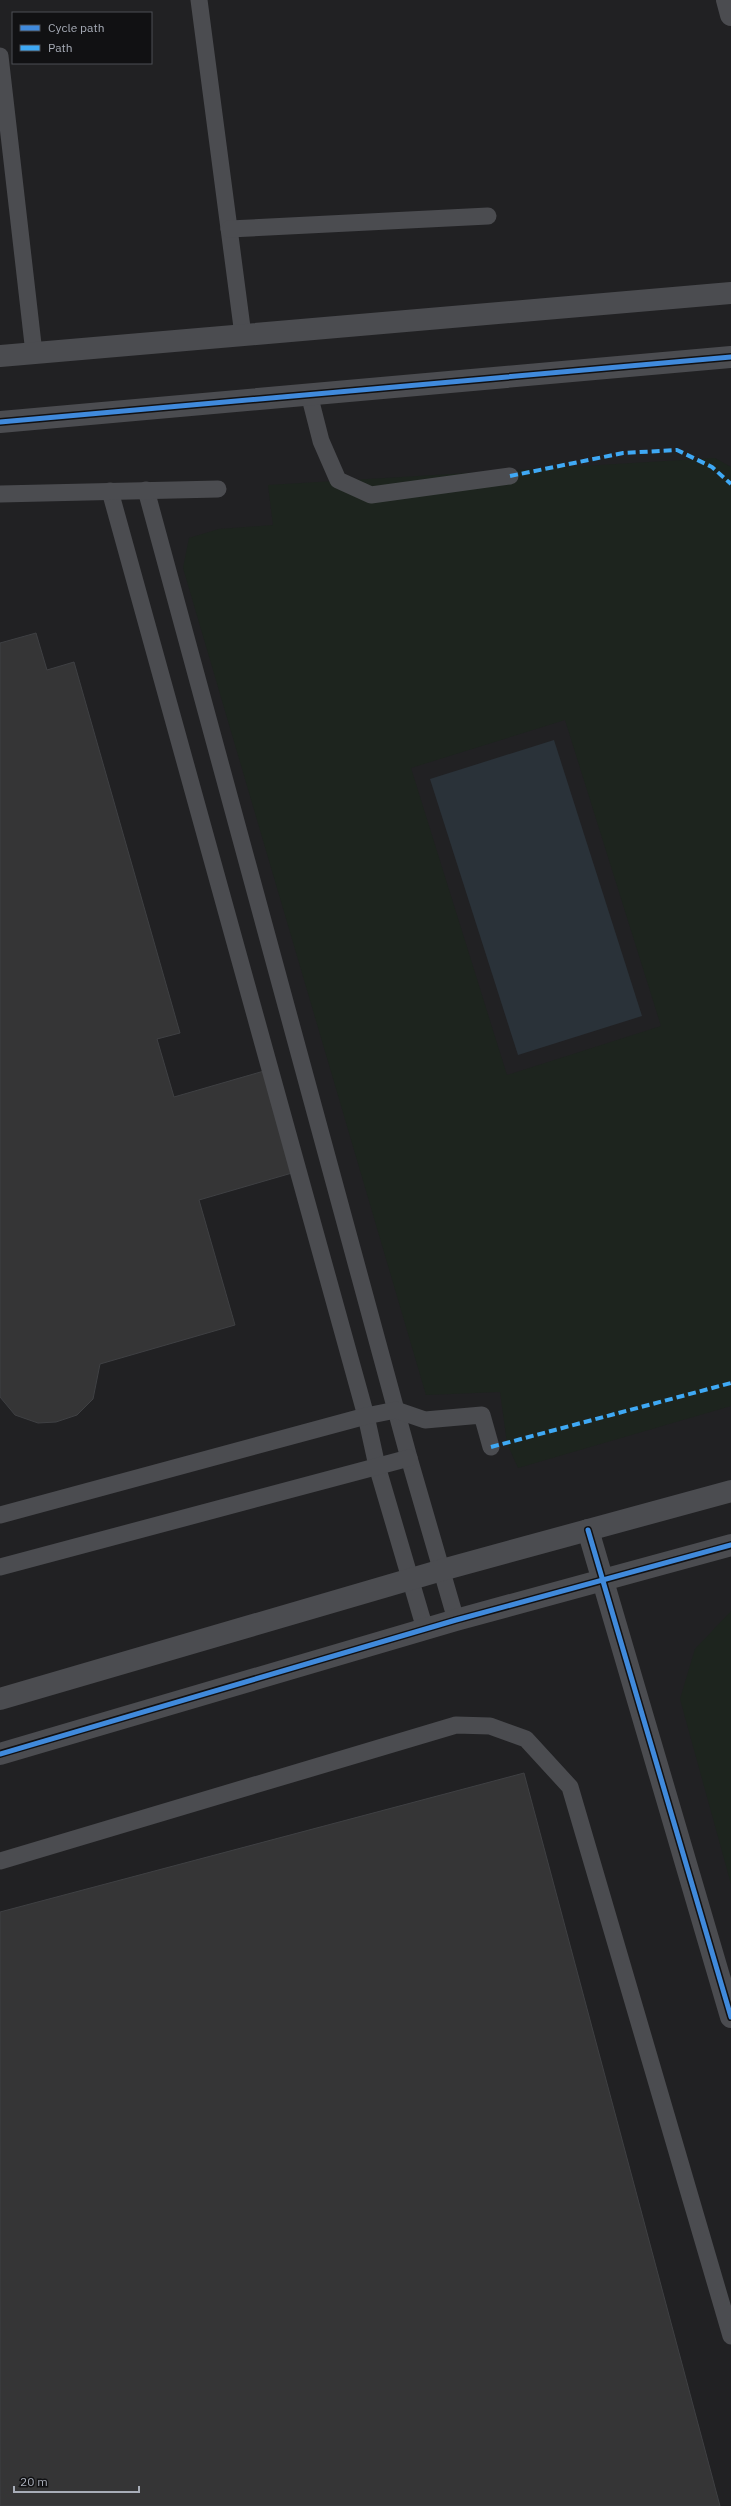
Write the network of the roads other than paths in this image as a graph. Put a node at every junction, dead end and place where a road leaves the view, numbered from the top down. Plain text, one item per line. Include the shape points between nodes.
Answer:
1 (199, 0) edge
2 (727, 0) edge
3 (731, 15) edge
4 (0, 56) edge
5 (488, 216) dead end
6 (229, 229) junction
7 (731, 292) edge
8 (243, 335) junction
9 (34, 353) junction
10 (0, 356) edge
11 (731, 357) edge
12 (309, 394) junction
13 (0, 422) edge
14 (510, 476) dead end
15 (218, 489) dead end
16 (146, 490) junction
17 (110, 491) junction
18 (0, 494) edge
19 (396, 1410) junction
20 (366, 1416) junction
21 (491, 1447) dead end
22 (409, 1458) junction
23 (377, 1466) junction
24 (731, 1491) edge
25 (0, 1515) edge
26 (588, 1530) junction
27 (731, 1545) edge
28 (0, 1567) edge
29 (442, 1570) junction
30 (411, 1579) junction
31 (602, 1580) junction
32 (456, 1620) junction
33 (425, 1629) junction
34 (0, 1699) edge
35 (0, 1754) edge
36 (0, 1861) edge
37 (731, 2017) edge
38 (731, 2336) edge

1 - 6 lane
2 - 3 street
4 - 9 lane
5 - 6 lane
6 - 8 lane
7 - 8 street
8 - 9 street
9 - 10 street
11 - 12 street
12 - 13 street
12 - 14 lane via 321,441 338,480 371,495
15 - 16 lane
16 - 17 lane
16 - 19 lane
17 - 18 lane
17 - 20 lane
19 - 20 lane
19 - 21 lane via 425,1420 482,1415
19 - 22 lane
20 - 23 lane
20 - 25 lane
22 - 23 lane
22 - 29 lane
23 - 28 lane
23 - 30 lane
24 - 26 street
26 - 29 street
26 - 31 street
27 - 31 street
29 - 30 street
29 - 32 lane
30 - 33 lane
30 - 34 street
31 - 32 street
31 - 37 street
32 - 33 street
33 - 35 street
36 - 38 lane via 456,1725 490,1726 526,1739 570,1786

